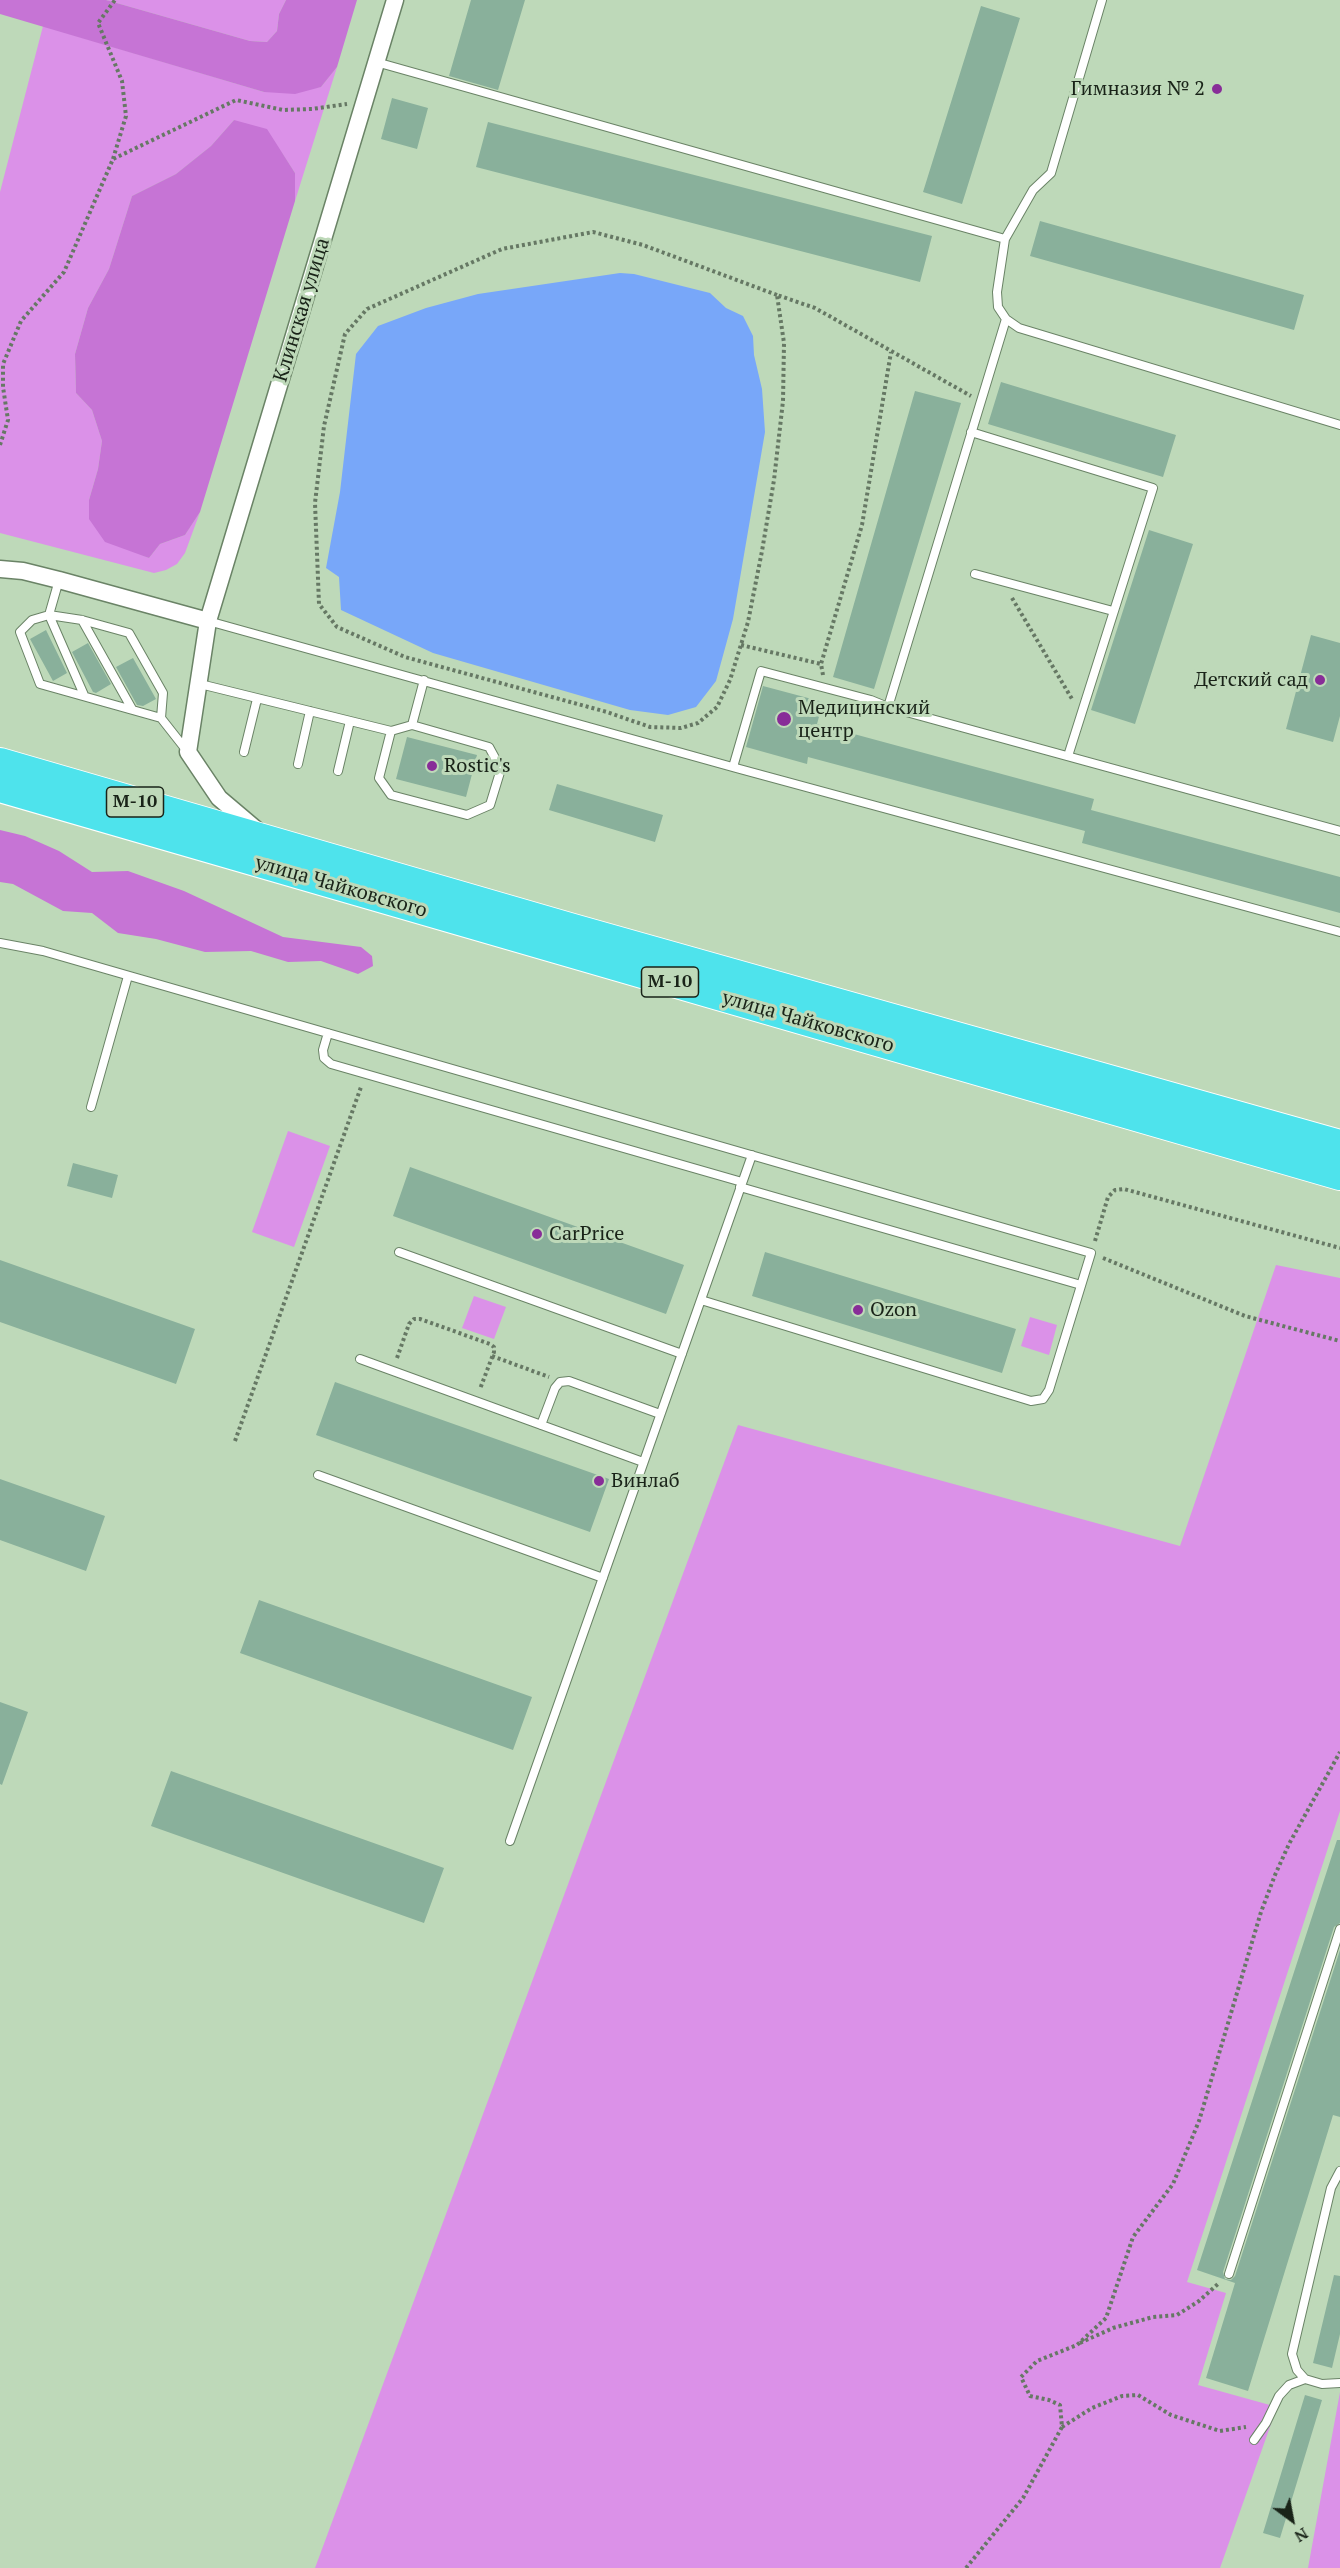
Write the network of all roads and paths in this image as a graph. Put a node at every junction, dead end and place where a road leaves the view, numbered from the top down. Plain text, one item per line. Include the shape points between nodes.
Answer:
1 (115, 0) edge
2 (395, 0) edge
3 (1102, 0) edge
4 (376, 62) junction
5 (364, 102) junction
6 (112, 159) junction
7 (1005, 239) junction
8 (777, 295) junction
9 (1006, 319) junction
10 (891, 352) junction
11 (980, 405) junction
12 (1340, 425) edge
13 (971, 432) junction
14 (0, 445) edge
15 (0, 569) edge
16 (975, 574) dead end
17 (58, 580) junction
18 (1002, 581) junction
19 (1113, 611) junction
20 (49, 615) junction
21 (82, 620) junction
22 (208, 621) junction
23 (741, 645) junction
24 (821, 664) junction
25 (424, 680) junction
26 (200, 684) junction
27 (826, 687) junction
28 (84, 695) junction
29 (257, 699) junction
30 (888, 707) junction
31 (132, 709) junction
32 (310, 711) junction
33 (1080, 713) junction
34 (161, 718) junction
35 (350, 721) junction
36 (412, 725) junction
37 (391, 731) junction
38 (188, 752) junction
39 (244, 752) dead end
40 (1068, 756) junction
41 (0, 763) edge
42 (298, 764) dead end
43 (733, 767) junction
44 (338, 771) dead end
45 (0, 787) edge
46 (1340, 831) edge
47 (270, 841) junction
48 (1340, 932) edge
49 (0, 943) edge
50 (128, 976) junction
51 (328, 1033) junction
52 (366, 1074) junction
53 (91, 1107) dead end
54 (1340, 1145) edge
55 (752, 1155) junction
56 (1340, 1176) edge
57 (741, 1184) junction
58 (1340, 1248) edge
59 (399, 1252) dead end
60 (1091, 1253) junction
61 (1082, 1285) junction
62 (700, 1300) junction
63 (1340, 1341) edge
64 (681, 1354) junction
65 (492, 1356) junction
66 (360, 1359) dead end
67 (392, 1371) junction
68 (560, 1382) junction
69 (476, 1401) junction
70 (660, 1414) junction
71 (541, 1425) junction
72 (235, 1441) dead end
73 (644, 1462) junction
74 (318, 1475) dead end
75 (603, 1578) junction
76 (1340, 1752) edge
77 (510, 1840) dead end
78 (1340, 1929) edge
79 (1340, 2171) edge
80 (1229, 2274) joint
81 (1077, 2345) junction
82 (1305, 2379) junction
83 (1340, 2383) edge
84 (1266, 2423) junction
85 (1062, 2427) junction
86 (1254, 2440) dead end
87 (966, 2568) edge

1 - 6 path via 98,23 122,81 125,105 126,116
2 - 4 street, Клинская улица
3 - 7 lane via 1051,173 1033,190
4 - 5 street, Клинская улица
4 - 7 lane
5 - 6 path via 283,110 236,100
5 - 22 street, Клинская улица
6 - 14 path via 64,272 21,321 3,364 8,420
7 - 9 lane via 997,292 998,307
8 - 10 path via 815,308
8 - 23 path via 784,343 783,401 774,480
8 - 23 path via 643,245 593,232 502,249 367,309 345,334 324,426 315,503 319,604 337,627 405,657 651,727 681,728 698,723 717,707
9 - 11 lane
9 - 12 lane via 1020,328
10 - 11 path via 975,398
10 - 24 path via 862,525
11 - 13 lane
13 - 19 lane via 1153,488
13 - 30 lane
15 - 17 street
16 - 18 lane
17 - 20 lane
17 - 22 street
18 - 19 lane
18 - 33 path
19 - 33 lane
20 - 21 lane
20 - 28 lane
20 - 28 lane via 32,620 20,632 40,684
21 - 31 lane
21 - 34 lane via 129,633 163,693
22 - 25 lane
22 - 26 street, Клинская улица
23 - 24 path
24 - 27 path
25 - 36 lane
25 - 43 lane
26 - 29 lane
26 - 38 street, Клинская улица
27 - 30 lane
27 - 43 lane via 761,671
28 - 31 lane
29 - 32 lane
29 - 39 lane
30 - 40 lane
31 - 34 lane
32 - 35 lane
32 - 42 lane
33 - 40 lane
34 - 38 lane
35 - 37 lane
35 - 44 lane
36 - 37 lane
36 - 37 lane via 489,747 501,769 490,805 467,815 391,795 379,778
38 - 47 street via 219,798
40 - 46 lane
41 - 47 highway, улица Чайковского / М-10
43 - 48 lane
45 - 56 highway, улица Чайковского / М-10
47 - 54 highway, улица Чайковского / М-10
49 - 50 lane
50 - 51 lane
50 - 53 lane
51 - 52 lane via 324,1058
51 - 55 lane
52 - 57 lane
52 - 72 path
55 - 57 lane
55 - 60 lane
57 - 61 lane
57 - 62 lane
58 - 60 path via 1124,1189 1115,1190 1108,1197
59 - 64 lane
60 - 61 lane
60 - 63 path via 1245,1316
61 - 62 lane via 1049,1390 1043,1399 1030,1401
62 - 64 lane
64 - 70 lane
65 - 67 path via 494,1347 490,1344 414,1319
65 - 68 path
65 - 69 path
66 - 67 lane
67 - 69 lane
68 - 70 lane via 569,1381
68 - 71 lane
69 - 71 lane
70 - 73 lane
71 - 73 lane
73 - 75 lane
74 - 75 lane
75 - 77 lane
76 - 81 path via 1275,1875 1199,2121 1173,2184 1133,2236 1106,2318
78 - 80 lane
79 - 82 lane via 1331,2188 1292,2354
80 - 81 path via 1177,2315 1113,2328
81 - 85 path via 1037,2361 1021,2377 1030,2396 1060,2405
82 - 83 lane via 1322,2384
82 - 84 lane via 1289,2385 1279,2396
84 - 85 path via 1220,2431 1171,2415 1138,2395 1122,2396 1092,2408
84 - 86 lane
85 - 87 path via 1023,2499

